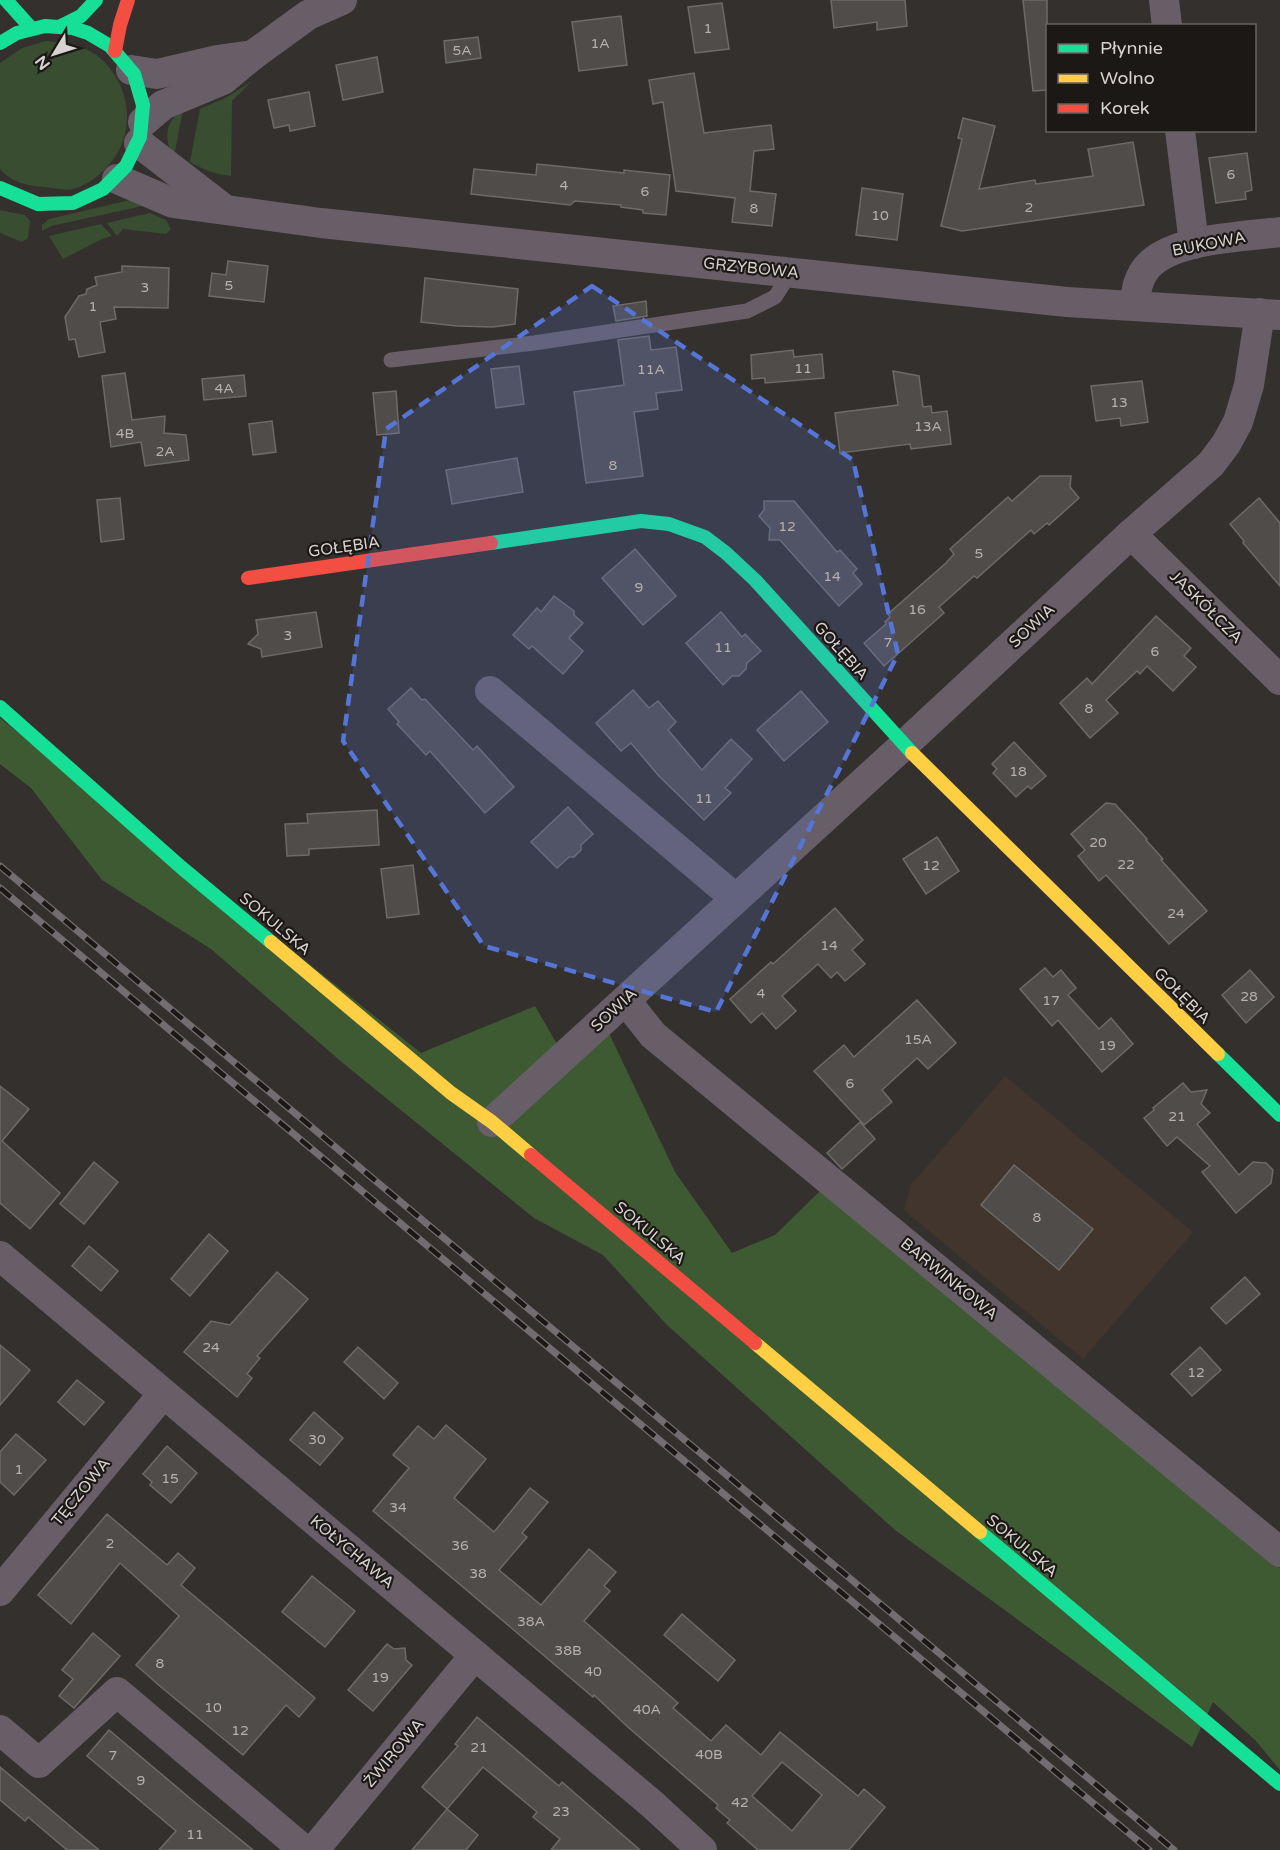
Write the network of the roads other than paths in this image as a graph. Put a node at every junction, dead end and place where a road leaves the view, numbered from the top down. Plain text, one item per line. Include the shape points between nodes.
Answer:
1 (6, 0) edge
2 (96, 0) edge
3 (128, 0) edge
4 (342, 0) edge
5 (1164, 0) edge
6 (1167, 24) edge
7 (61, 26) junction
8 (31, 28) junction
9 (0, 43) edge
10 (253, 55) junction
11 (123, 61) junction
12 (1180, 132) edge
13 (141, 133) junction
14 (117, 179) junction
15 (0, 188) edge
16 (223, 208) junction
17 (1280, 232) edge
18 (1194, 244) junction
19 (791, 272) junction
20 (1135, 305) junction
21 (1270, 314) edge
22 (391, 360) dead end
23 (1131, 534) junction
24 (248, 578) dead end
25 (1280, 680) edge
26 (490, 691) dead end
27 (0, 707) edge
28 (904, 745) junction
29 (735, 898) junction
30 (628, 998) junction
31 (1280, 1115) edge
32 (492, 1122) junction
33 (0, 1256) edge
34 (163, 1394) junction
35 (1280, 1552) edge
36 (0, 1591) edge
37 (475, 1655) junction
38 (0, 1730) edge
39 (1280, 1784) edge
40 (304, 1850) edge
41 (314, 1850) edge
42 (702, 1850) edge

1 - 8 street
2 - 7 street via 81,16
3 - 11 street via 117,32
4 - 10 street via 308,15
5 - 6 street
7 - 8 street
7 - 11 street via 99,38
8 - 9 street
10 - 11 street via 157,74
10 - 13 street via 222,80 163,105
11 - 13 street via 139,87
12 - 18 street
13 - 14 street
13 - 16 street, GRZYBOWA
14 - 15 street via 94,196 60,205 26,201
14 - 16 street, GRZYBOWA via 173,203
16 - 19 street, GRZYBOWA via 321,223
17 - 18 street, BUKOWA
18 - 20 street, BUKOWA via 1157,257 1137,285
19 - 20 street, GRZYBOWA via 1067,302
19 - 22 lane via 775,297 747,311
20 - 21 street, GRZYBOWA
21 - 23 street, SOWIA via 1238,422 1226,444 1192,482
23 - 25 street, JASKÓŁCZA
23 - 28 street, SOWIA
24 - 28 street, GOŁĘBIA via 640,521 669,524 705,537 734,560
26 - 29 street
27 - 32 street, SOKULSKA via 182,868
28 - 29 street, SOWIA
28 - 31 street, GOŁĘBIA
29 - 30 street, SOWIA
30 - 32 street, SOWIA
30 - 35 street, BARWINKOWA via 653,1035
32 - 39 street, SOKULSKA
33 - 34 street, KOŁYCHAWA
34 - 36 street, TĘCZOWA
34 - 37 street, KOŁYCHAWA
37 - 41 street, ŻWIROWA
37 - 42 street, KOŁYCHAWA
38 - 40 street via 39,1763 117,1692

